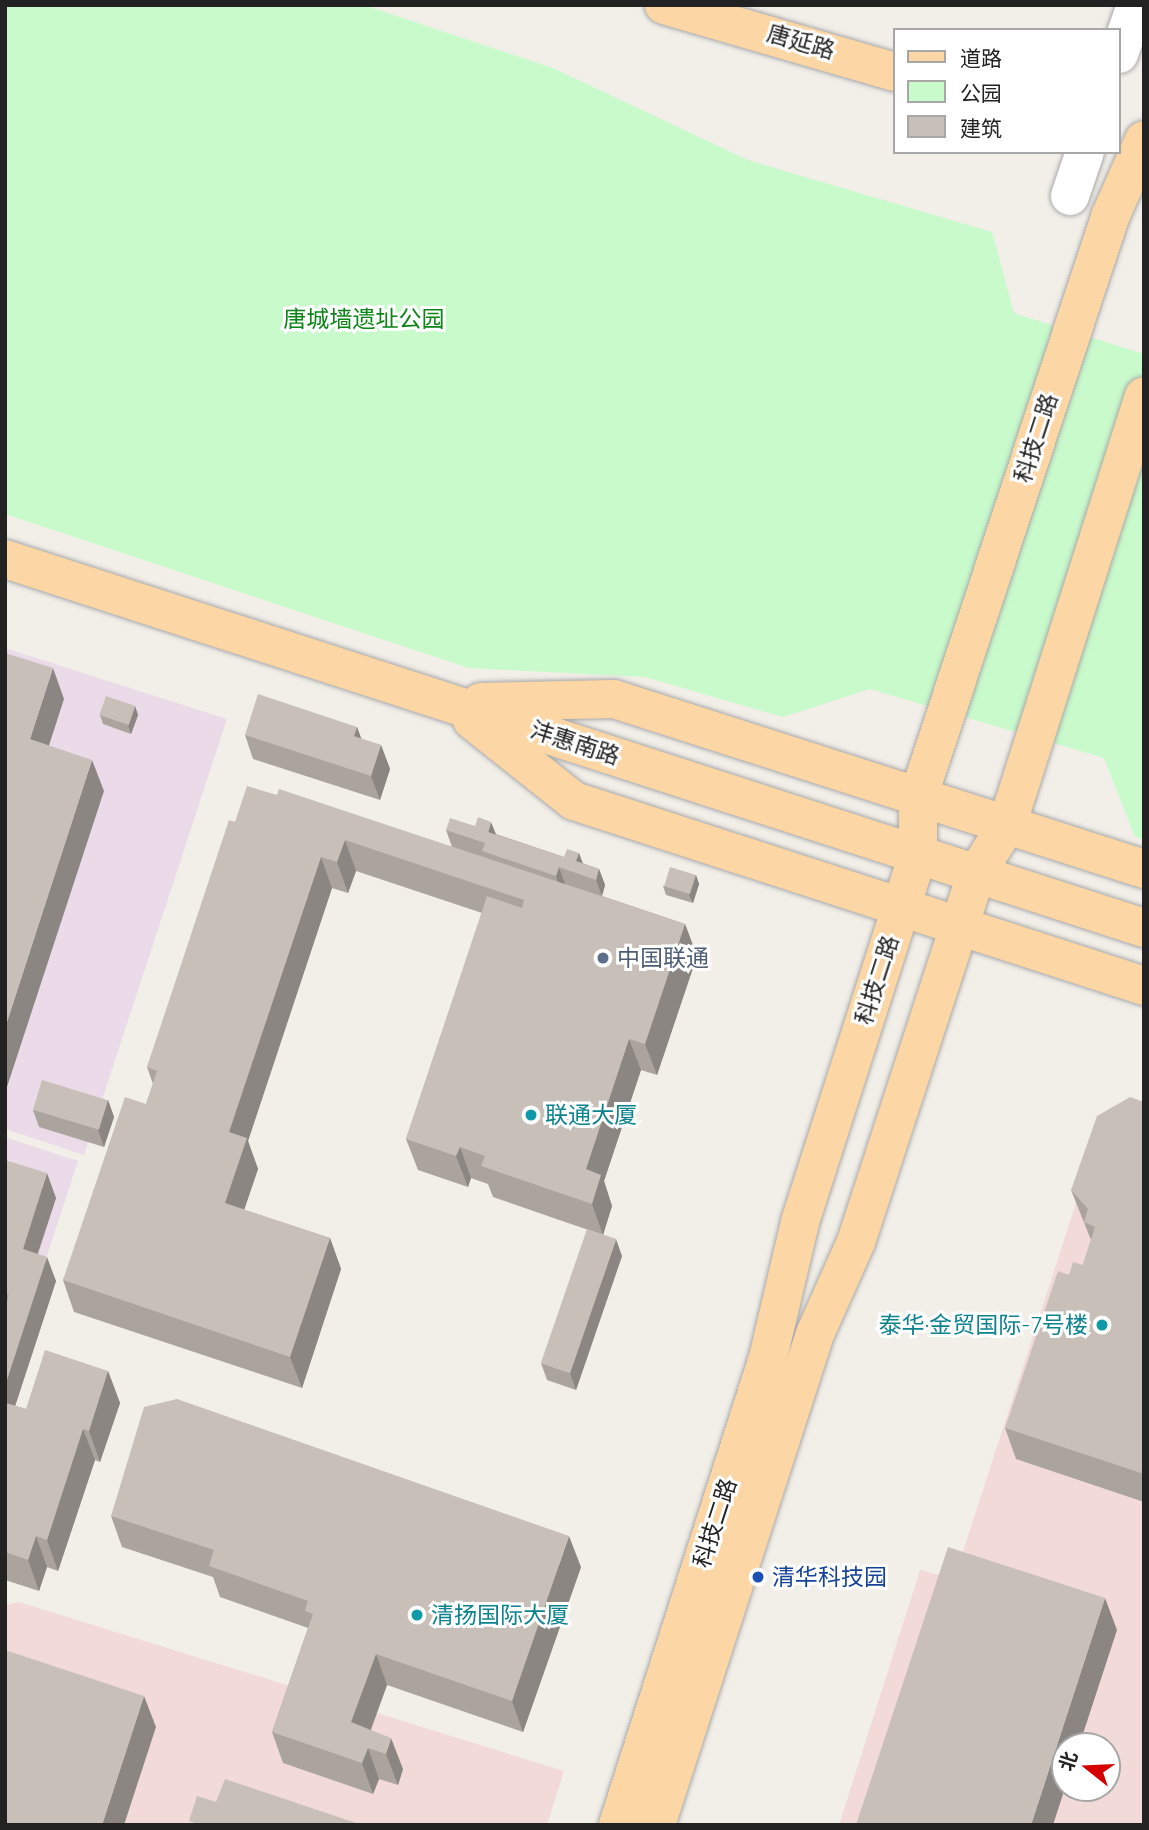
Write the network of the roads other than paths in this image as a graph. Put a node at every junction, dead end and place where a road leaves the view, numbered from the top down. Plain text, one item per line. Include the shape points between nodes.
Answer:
1 (664, 5) edge
2 (1136, 5) edge
3 (1121, 48) edge
4 (894, 72) edge
5 (1136, 149) edge
6 (1084, 154) edge
7 (1070, 196) dead end
8 (1144, 396) edge
9 (5, 559) edge
10 (451, 703) junction
11 (918, 798) junction
12 (1007, 825) junction
13 (918, 855) junction
14 (1144, 869) edge
15 (976, 873) junction
16 (901, 907) junction
17 (959, 926) junction
18 (1144, 928) edge
19 (1144, 986) edge
20 (618, 1825) edge
21 (656, 1825) edge

1 - 4 main road, 唐延路
2 - 3 street
5 - 11 main road, 科技二路
6 - 7 street
8 - 12 main road, 科技二路
9 - 10 main road, 沣惠南路
10 - 11 main road via 614,699
10 - 13 main road, 沣惠南路
10 - 16 main road via 574,801
11 - 12 main road
11 - 13 main road, 科技二路
12 - 14 main road
12 - 15 main road, 科技二路
13 - 15 main road, 沣惠南路
13 - 16 main road, 科技二路
15 - 17 main road, 科技二路
15 - 18 main road, 沣惠南路
16 - 17 main road
16 - 20 main road, 科技二路 via 800,1222 767,1362
17 - 19 main road
17 - 21 main road, 科技二路 via 856,1242 814,1334

